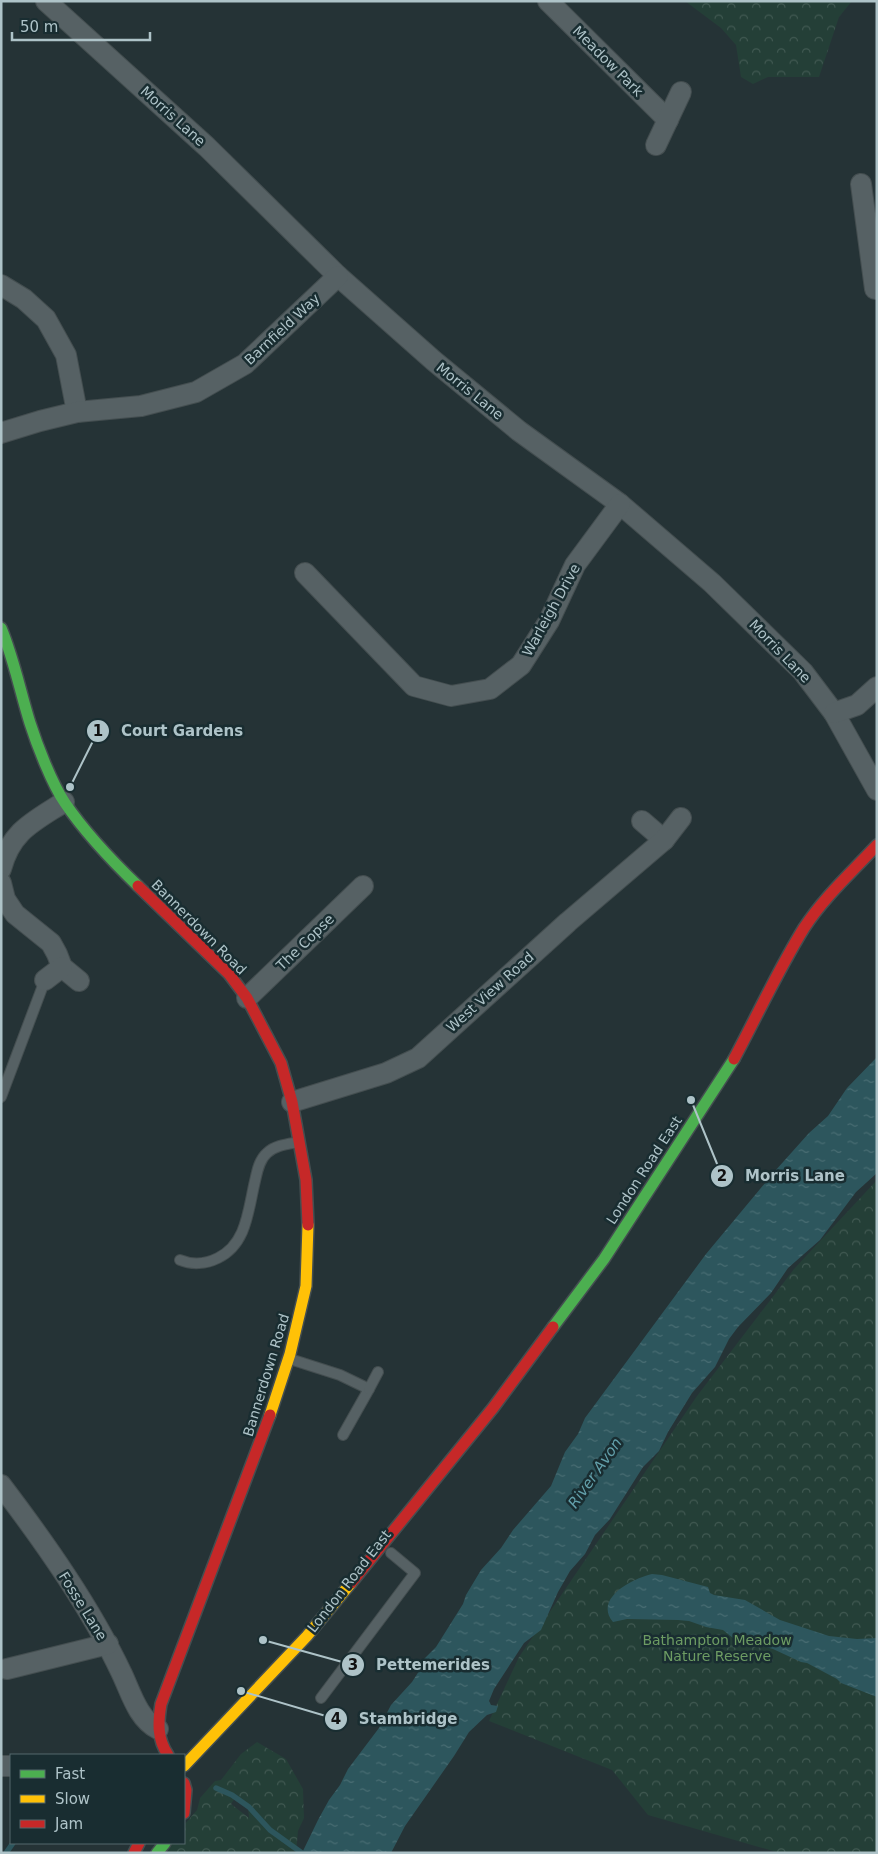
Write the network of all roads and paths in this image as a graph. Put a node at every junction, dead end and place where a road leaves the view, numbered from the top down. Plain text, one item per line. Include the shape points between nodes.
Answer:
1 (46, 1) edge
2 (548, 1) edge
3 (681, 92) dead end
4 (668, 120) junction
5 (656, 145) dead end
6 (861, 184) dead end
7 (338, 276) junction
8 (1, 285) edge
9 (877, 289) edge
10 (77, 412) junction
11 (1, 433) edge
12 (620, 504) junction
13 (305, 573) dead end
14 (1, 628) edge
15 (877, 687) edge
16 (834, 714) junction
17 (877, 790) edge
18 (64, 802) junction
19 (682, 818) dead end
20 (642, 821) dead end
21 (664, 840) junction
22 (877, 845) edge
23 (1, 869) edge
24 (1, 883) edge
25 (363, 886) dead end
26 (62, 967) junction
27 (45, 980) joint
28 (79, 981) dead end
29 (247, 998) junction
30 (1, 1097) edge
31 (292, 1102) junction
32 (300, 1141) junction
33 (180, 1260) dead end
34 (289, 1358) junction
35 (378, 1372) dead end
36 (369, 1389) junction
37 (476, 1430) junction
38 (343, 1435) dead end
39 (1, 1485) edge
40 (394, 1549) joint
41 (108, 1644) junction
42 (4, 1669) edge
43 (321, 1698) dead end
44 (158, 1729) junction
45 (167, 1754) edge
46 (185, 1766) edge
47 (185, 1767) edge
48 (202, 1767) dead end
49 (185, 1786) edge
50 (185, 1802) edge

1 - 7 street, Morris Lane via 207,147
2 - 4 street, Meadow Park
3 - 4 street
4 - 5 street
6 - 9 street
7 - 10 street, Barnfield Way via 245,364 196,392 141,406
7 - 12 street, Morris Lane via 511,425
8 - 10 street via 24,299 46,319 66,355
10 - 11 street, Barnfield Way
12 - 13 street, Warleigh Drive via 575,565 549,621 521,664 490,689 451,696 414,686
12 - 16 street, Morris Lane via 712,583 803,672
14 - 18 street, Bannerdown Road via 11,652 30,723
15 - 16 street via 857,705
16 - 17 street, Morris Lane
18 - 23 street via 15,837
18 - 29 street, Bannerdown Road via 104,853 229,974
19 - 21 street, West View Road
20 - 21 street
21 - 31 street, West View Road via 418,1058 386,1073
22 - 37 street, London Road East via 828,896 805,927 733,1062 657,1179 604,1259
24 - 26 street via 5,899 15,914 51,944
25 - 29 street, The Copse
26 - 27 street
26 - 28 street
27 - 30 lane
29 - 31 street, Bannerdown Road via 281,1063
31 - 32 street, Bannerdown Road
32 - 33 lane via 273,1149 263,1157 242,1234 231,1249 211,1261
32 - 34 street, Bannerdown Road via 306,1180 306,1286
34 - 36 lane via 340,1375
34 - 44 street, Bannerdown Road via 259,1448 161,1704
35 - 36 lane
36 - 38 lane
37 - 40 street, London Road East via 441,1486
37 - 46 street, London Road East via 324,1616
39 - 41 street, Fosse Lane via 36,1531
40 - 43 lane via 415,1573
41 - 42 street
41 - 44 street, Fosse Lane via 140,1713
44 - 45 street, Bannerdown Road
47 - 48 street, London Road East
49 - 50 street

